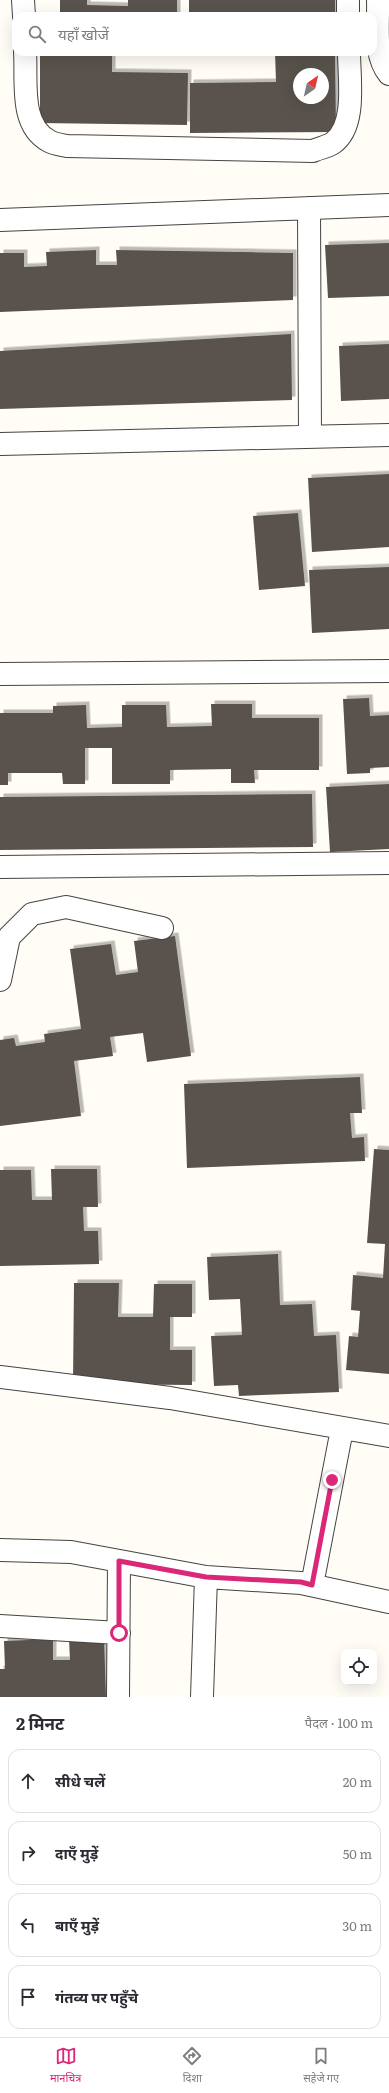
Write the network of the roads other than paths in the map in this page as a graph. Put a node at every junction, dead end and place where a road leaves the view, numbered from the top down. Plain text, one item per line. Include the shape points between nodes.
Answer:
1 (23, 0) edge
2 (348, 0) edge
3 (378, 0) edge
4 (24, 12) edge
5 (348, 12) edge
6 (26, 56) edge
7 (349, 56) edge
8 (389, 74) edge
9 (389, 205) edge
10 (310, 208) junction
11 (0, 220) edge
12 (389, 436) edge
13 (310, 437) junction
14 (0, 444) edge
15 (389, 670) edge
16 (0, 674) edge
17 (389, 863) edge
18 (0, 867) edge
19 (162, 928) dead end
20 (0, 980) edge
21 (0, 1377) edge
22 (342, 1429) junction
23 (389, 1436) edge
24 (0, 1550) edge
25 (119, 1561) junction
26 (206, 1577) junction
27 (312, 1585) junction
28 (389, 1602) edge
29 (0, 1626) edge
30 (119, 1633) junction
31 (118, 1697) edge
32 (202, 1697) edge

1 - 4 street
2 - 5 street
3 - 8 street via 379,52 382,65
6 - 7 street via 28,115 36,129 49,141 67,146 312,151 333,142 346,124 350,109
9 - 10 street
10 - 11 street
10 - 13 street
12 - 13 street
13 - 14 street
15 - 16 street
17 - 18 street
19 - 20 street via 66,907 32,914 9,937
21 - 22 street via 170,1398
22 - 23 street
22 - 27 street
24 - 25 street via 71,1552
25 - 26 street
25 - 30 street
26 - 27 street via 301,1582
26 - 32 street
27 - 28 street
29 - 30 street
30 - 31 street

